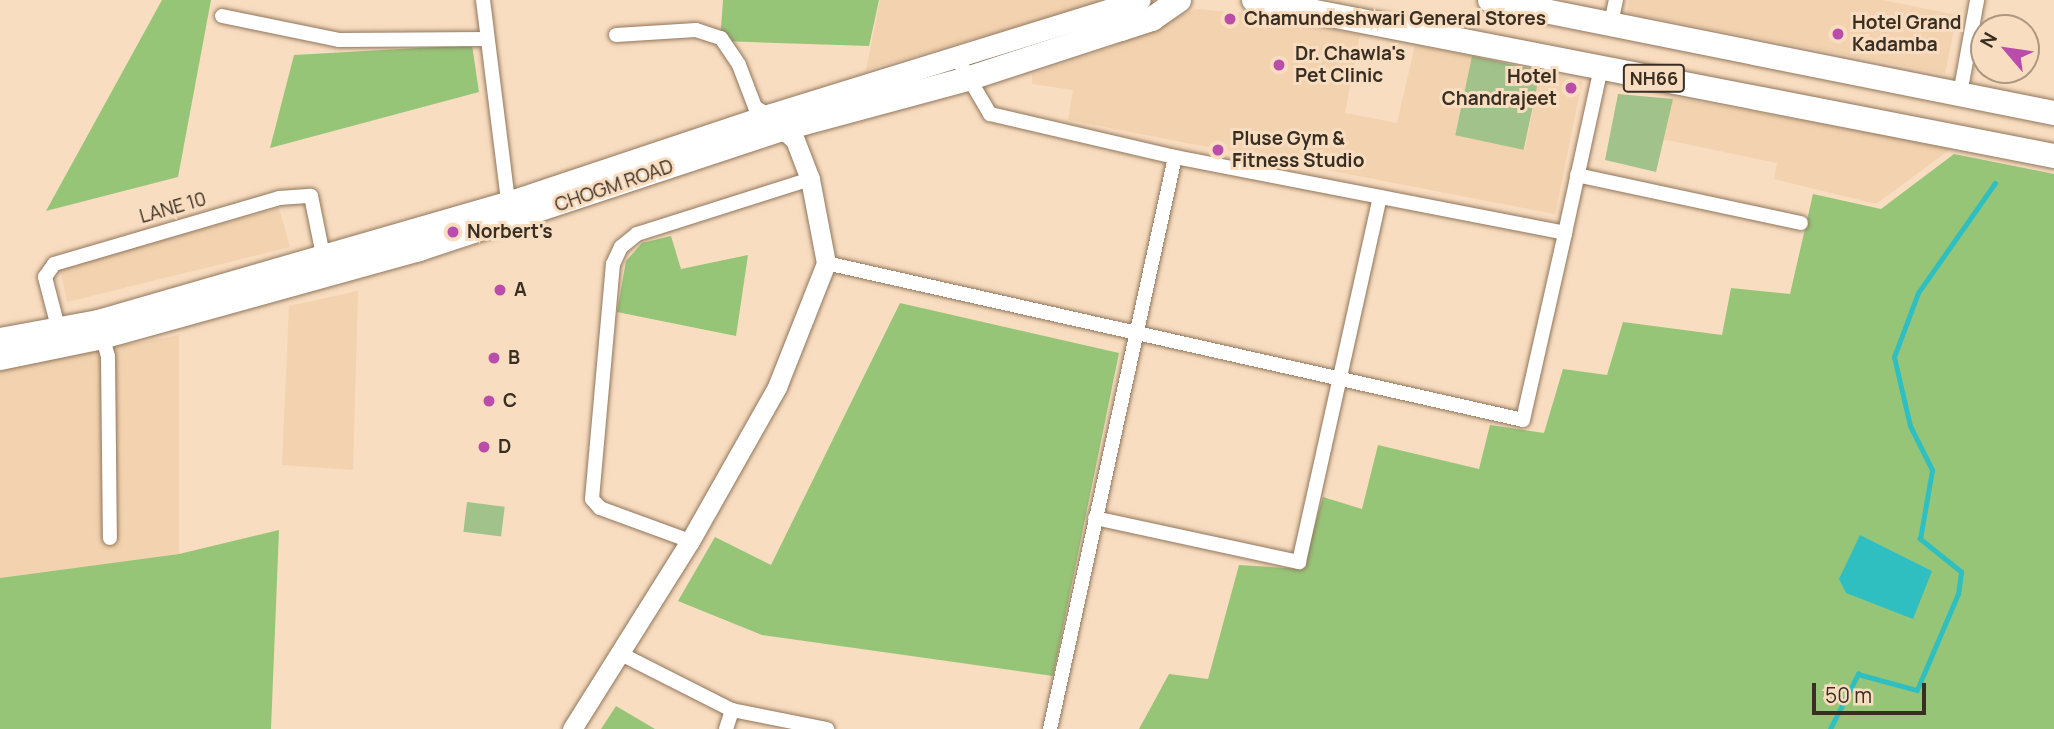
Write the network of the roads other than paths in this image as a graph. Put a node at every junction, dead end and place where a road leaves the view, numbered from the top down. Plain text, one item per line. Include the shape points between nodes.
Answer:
1 (483, 0) edge
2 (1140, 0) edge
3 (1178, 0) edge
4 (1254, 0) edge
5 (1490, 0) edge
6 (1977, 0) edge
7 (1613, 11) edge
8 (222, 16) dead end
9 (616, 35) dead end
10 (487, 39) junction
11 (1601, 68) junction
12 (962, 69) junction
13 (1960, 94) junction
14 (2054, 113) edge
15 (775, 122) junction
16 (2054, 156) edge
17 (1175, 157) junction
18 (1577, 175) junction
19 (810, 179) junction
20 (1380, 197) junction
21 (508, 202) junction
22 (1801, 223) dead end
23 (1565, 233) junction
24 (323, 256) junction
25 (826, 263) junction
26 (58, 327) junction
27 (100, 328) junction
28 (1135, 335) junction
29 (0, 338) edge
30 (0, 358) edge
31 (1340, 380) junction
32 (1095, 518) junction
33 (110, 538) dead end
34 (690, 541) junction
35 (621, 654) junction
36 (732, 710) junction
37 (572, 729) edge
38 (726, 729) edge
39 (827, 729) edge
40 (1050, 729) edge

1 - 10 street
2 - 12 main road, CHOGM ROAD
3 - 12 highway, CHOGM ROAD via 1152,19
4 - 11 highway, NH66
5 - 7 highway, NH66
6 - 13 street
7 - 13 highway, NH66
8 - 10 street via 339,40
9 - 15 street via 696,30 721,38 739,65 755,107
10 - 21 street
11 - 16 highway, NH66
11 - 18 street
12 - 15 highway, CHOGM ROAD
12 - 17 street via 990,114
13 - 14 highway, NH66
15 - 19 street via 795,140
15 - 21 main road, CHOGM ROAD
15 - 27 highway, CHOGM ROAD via 419,249
17 - 20 street
17 - 28 street
18 - 22 street
18 - 23 street
19 - 25 street
19 - 34 street via 637,234 621,247 613,264 592,499 600,508
20 - 23 street
20 - 31 street
21 - 24 main road, CHOGM ROAD
23 - 31 street via 1523,420
24 - 26 street, LANE 10 via 312,195 279,198 54,264 45,277
24 - 27 main road, CHOGM ROAD
25 - 28 street
25 - 34 street via 777,387
26 - 27 main road, CHOGM ROAD
26 - 29 main road, CHOGM ROAD
27 - 30 highway, CHOGM ROAD
27 - 33 street via 108,357
28 - 31 street
28 - 32 street
31 - 32 street via 1299,562
32 - 40 street
34 - 35 street
35 - 36 street
35 - 37 street
36 - 38 street
36 - 39 street

